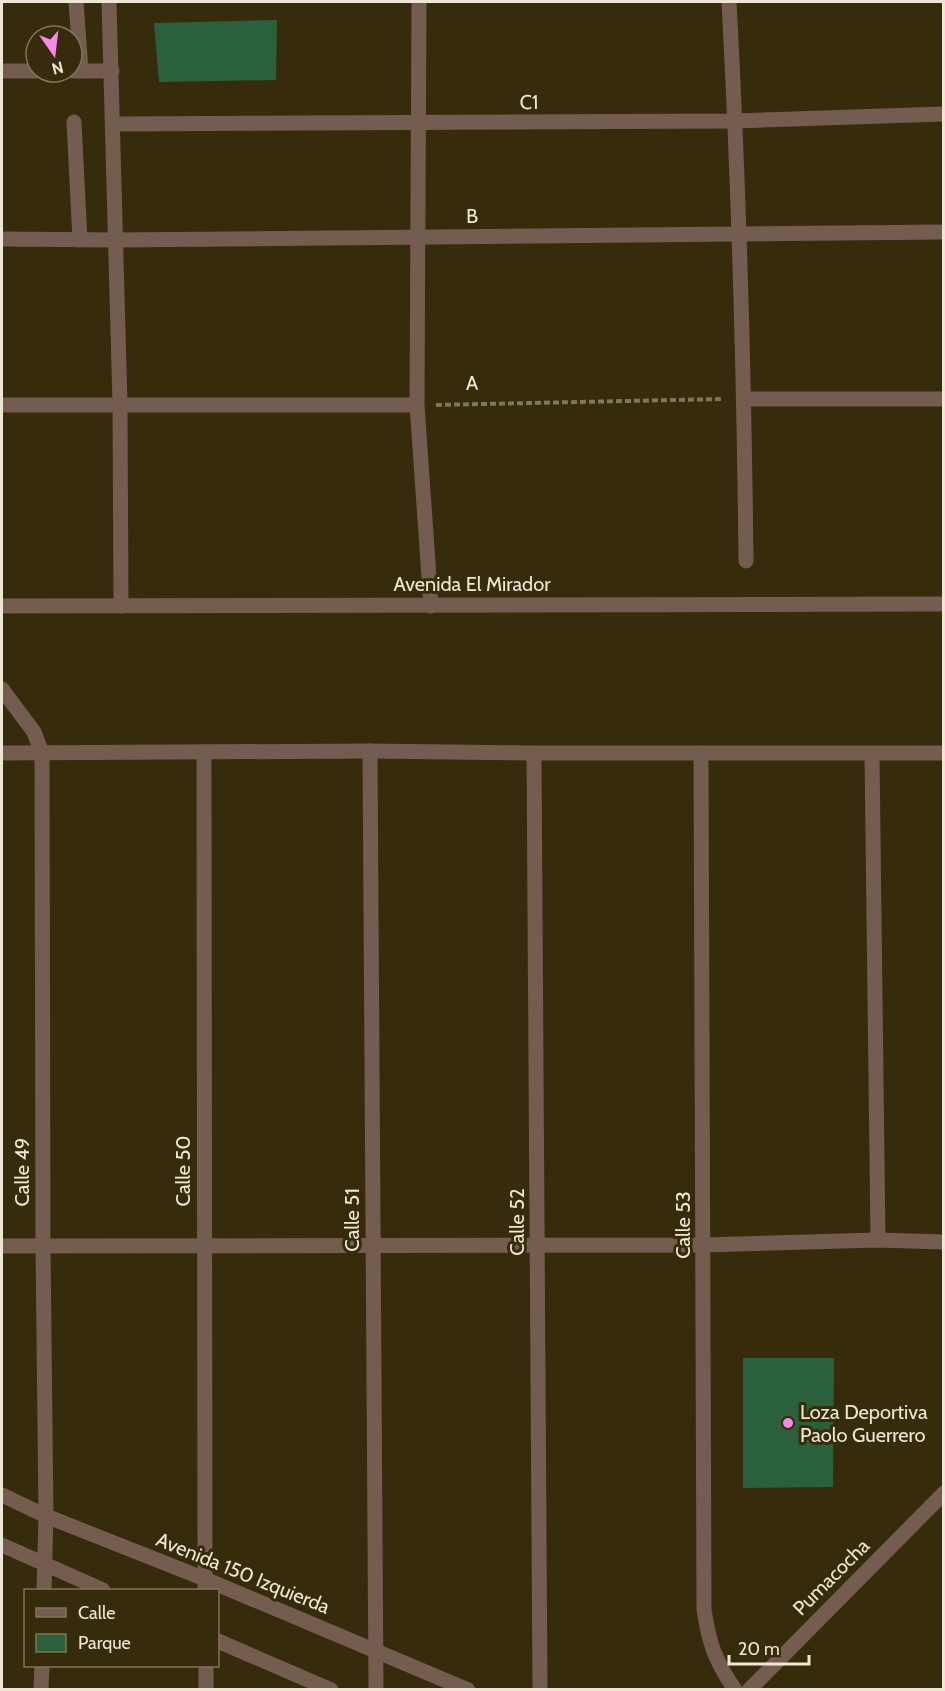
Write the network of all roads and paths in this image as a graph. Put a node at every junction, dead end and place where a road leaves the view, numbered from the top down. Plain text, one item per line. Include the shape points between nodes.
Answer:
1 (76, 2) edge
2 (109, 2) edge
3 (418, 2) edge
4 (729, 2) edge
5 (76, 24) edge
6 (2, 71) edge
7 (24, 71) edge
8 (84, 71) edge
9 (112, 71) junction
10 (944, 114) edge
11 (735, 121) junction
12 (74, 122) dead end
13 (114, 124) junction
14 (417, 124) junction
15 (944, 232) edge
16 (739, 234) junction
17 (417, 238) junction
18 (2, 239) edge
19 (80, 240) junction
20 (116, 240) junction
21 (744, 399) junction
22 (944, 399) edge
23 (120, 404) junction
24 (2, 405) edge
25 (417, 405) junction
26 (746, 561) dead end
27 (944, 604) edge
28 (2, 606) edge
29 (121, 606) junction
30 (431, 606) junction
31 (2, 689) edge
32 (370, 751) junction
33 (204, 752) junction
34 (2, 753) edge
35 (42, 753) junction
36 (534, 753) junction
37 (701, 753) junction
38 (944, 753) edge
39 (872, 754) junction
40 (878, 1240) junction
41 (944, 1242) edge
42 (538, 1245) junction
43 (704, 1245) junction
44 (2, 1246) edge
45 (43, 1246) junction
46 (204, 1246) junction
47 (373, 1246) junction
48 (944, 1493) edge
49 (2, 1495) edge
50 (46, 1516) junction
51 (2, 1545) edge
52 (45, 1565) junction
53 (205, 1585) edge
54 (44, 1589) edge
55 (101, 1589) edge
56 (219, 1590) edge
57 (219, 1641) edge
58 (376, 1650) junction
59 (42, 1667) edge
60 (206, 1667) edge
61 (41, 1689) edge
62 (206, 1689) edge
63 (331, 1689) edge
64 (376, 1689) edge
65 (468, 1689) edge
66 (540, 1689) edge
67 (735, 1689) edge
68 (749, 1689) edge

1 - 5 street
2 - 9 street
3 - 14 street
4 - 11 street
6 - 7 street
8 - 9 street
9 - 13 street
10 - 11 street, C1
11 - 14 street, C1
11 - 16 street
12 - 19 street
13 - 14 street, C1
13 - 20 street
14 - 17 street
15 - 16 street, B
16 - 17 street, B
16 - 21 street
17 - 20 street, B
17 - 25 street
18 - 19 street, B
19 - 20 street, B
20 - 23 street
21 - 22 street
21 - 25 path, A
21 - 26 street
23 - 24 street
23 - 25 street
23 - 29 street
25 - 30 street
27 - 30 street, Avenida El Mirador
28 - 29 street, Avenida El Mirador
29 - 30 street, Avenida El Mirador
31 - 35 street via 34,732
32 - 33 street
32 - 36 street
32 - 47 street, Calle 51
33 - 35 street
33 - 46 street, Calle 50
34 - 35 street
35 - 45 street, Calle 49
36 - 37 street
36 - 42 street, Calle 52
37 - 39 street
37 - 43 street, Calle 53
38 - 39 street
39 - 40 street
40 - 41 street
40 - 43 street
42 - 43 street
42 - 47 street
42 - 66 street, Calle 52
43 - 67 street, Calle 53 via 704,1609 719,1665
44 - 45 street
45 - 46 street
45 - 50 street, Calle 49
46 - 47 street
46 - 53 street, Calle 50
47 - 58 street, Calle 51
48 - 68 street, Pumacocha
49 - 50 street, Avenida 150 Izquierda
50 - 52 street, Calle 49
50 - 53 street, Avenida 150 Izquierda
51 - 52 street
52 - 54 street, Calle 49
52 - 55 street
56 - 58 street, Avenida 150 Izquierda
57 - 63 street
58 - 64 street, Calle 51
58 - 65 street, Avenida 150 Izquierda
59 - 61 street
60 - 62 street

